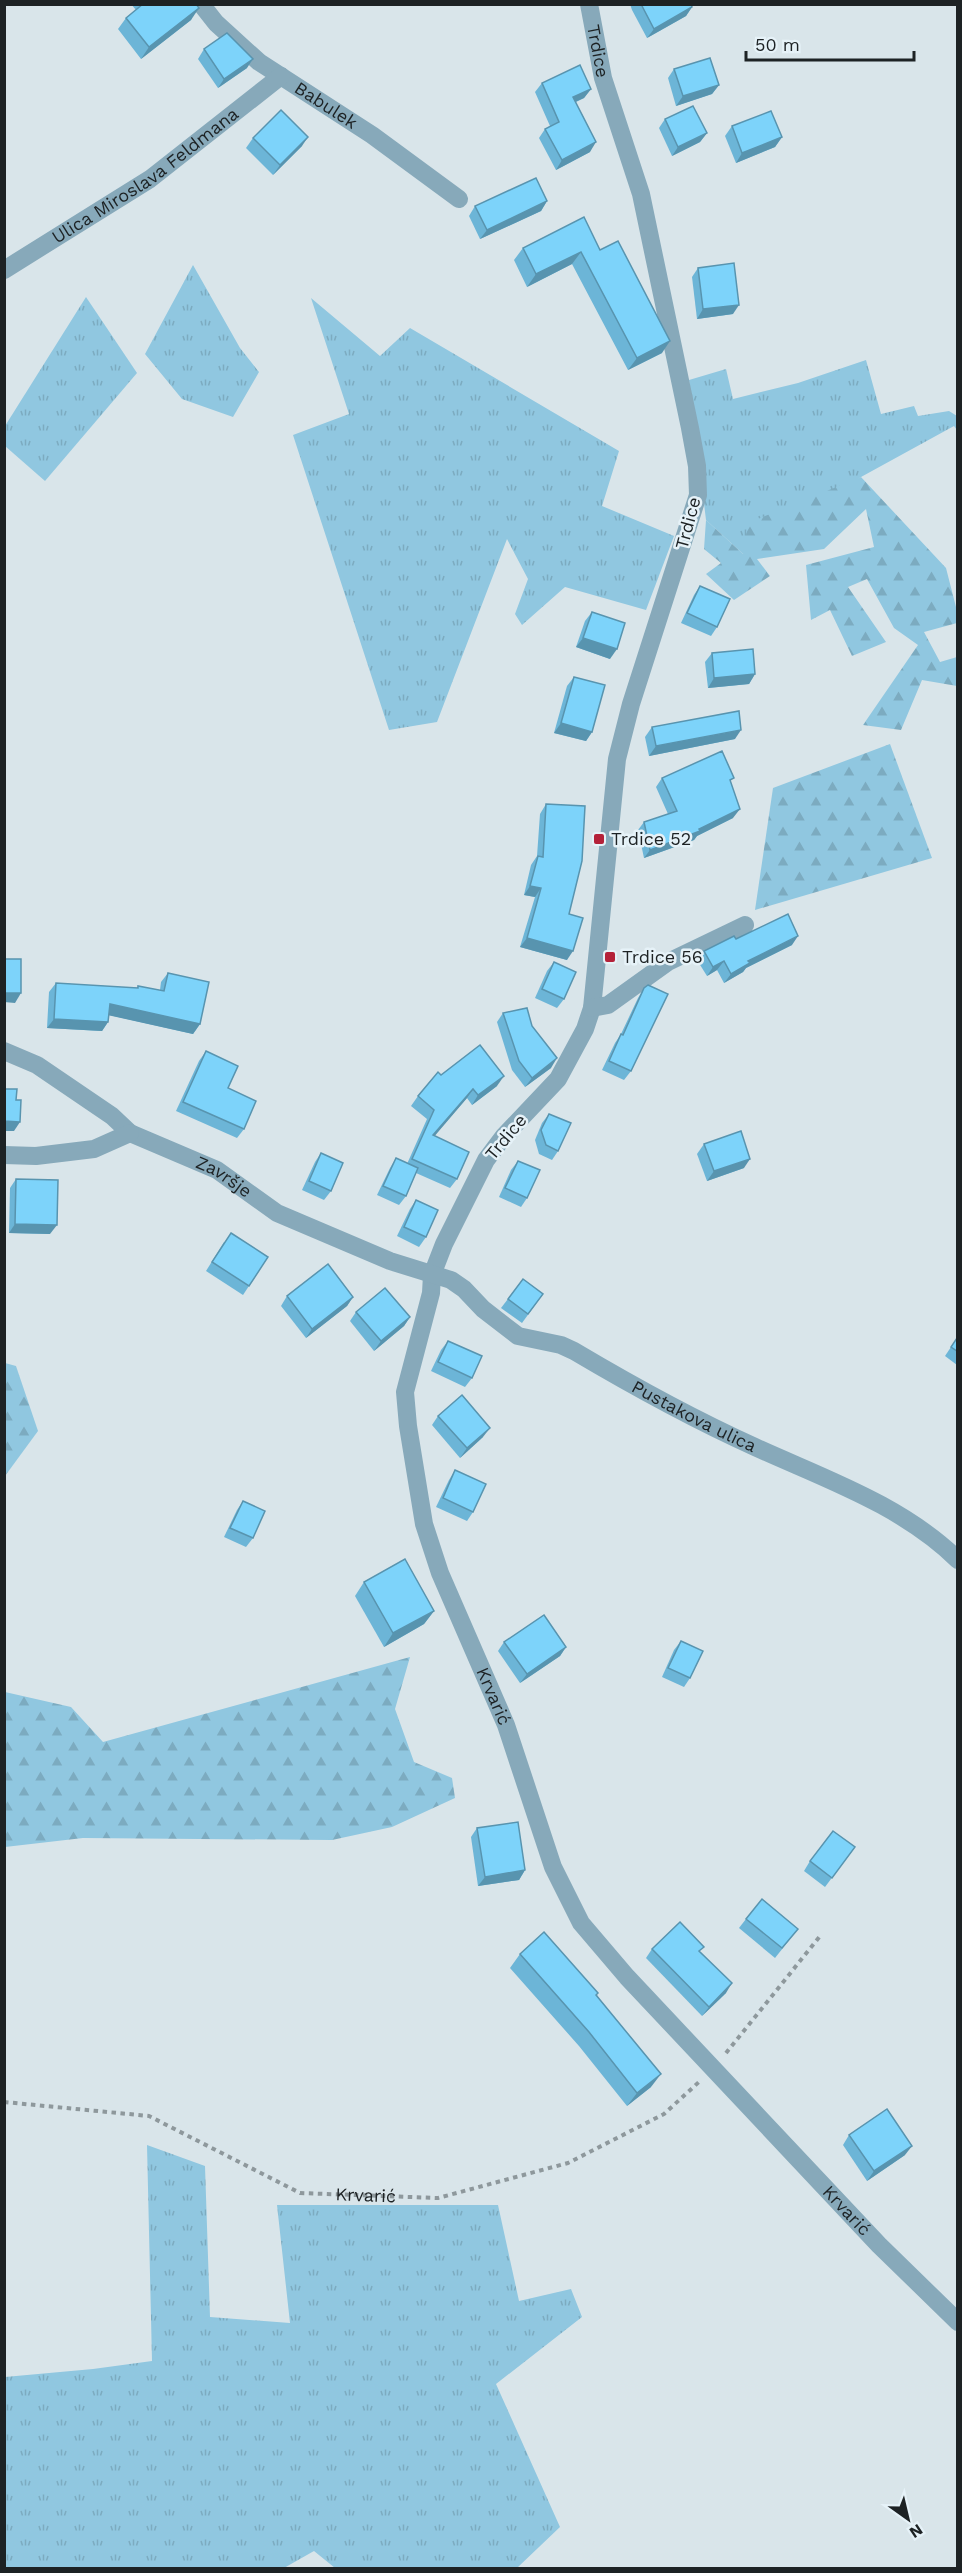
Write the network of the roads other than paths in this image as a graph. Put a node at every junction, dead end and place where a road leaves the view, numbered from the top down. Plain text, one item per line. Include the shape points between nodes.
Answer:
1 (201, 4) edge
2 (589, 4) edge
3 (281, 76) junction
4 (459, 199) dead end
5 (4, 270) edge
6 (745, 925) dead end
7 (592, 1008) junction
8 (4, 1051) edge
9 (130, 1133) junction
10 (4, 1155) edge
11 (432, 1275) junction
12 (957, 1560) edge
13 (957, 2322) edge

1 - 3 street, Babulek via 259,62
2 - 7 street, Trdice via 603,78 641,194 690,428 698,495 617,759
3 - 4 street, Babulek via 372,135
3 - 5 street, Ulica Miroslava Feldmana via 150,179
6 - 7 street via 668,962 608,1005
7 - 11 street, Trdice via 558,1079 486,1160
8 - 9 street, Završje via 37,1065 112,1116
9 - 10 street via 94,1149 36,1156
9 - 11 street, Završje via 217,1170 277,1213 304,1226
11 - 12 street, Pustakova ulica via 464,1288 483,1309 518,1336 574,1351 654,1398 875,1501
11 - 13 street, Krvarić via 431,1293 405,1392 424,1524 440,1573 506,1725 553,1867 581,1923 879,2246

